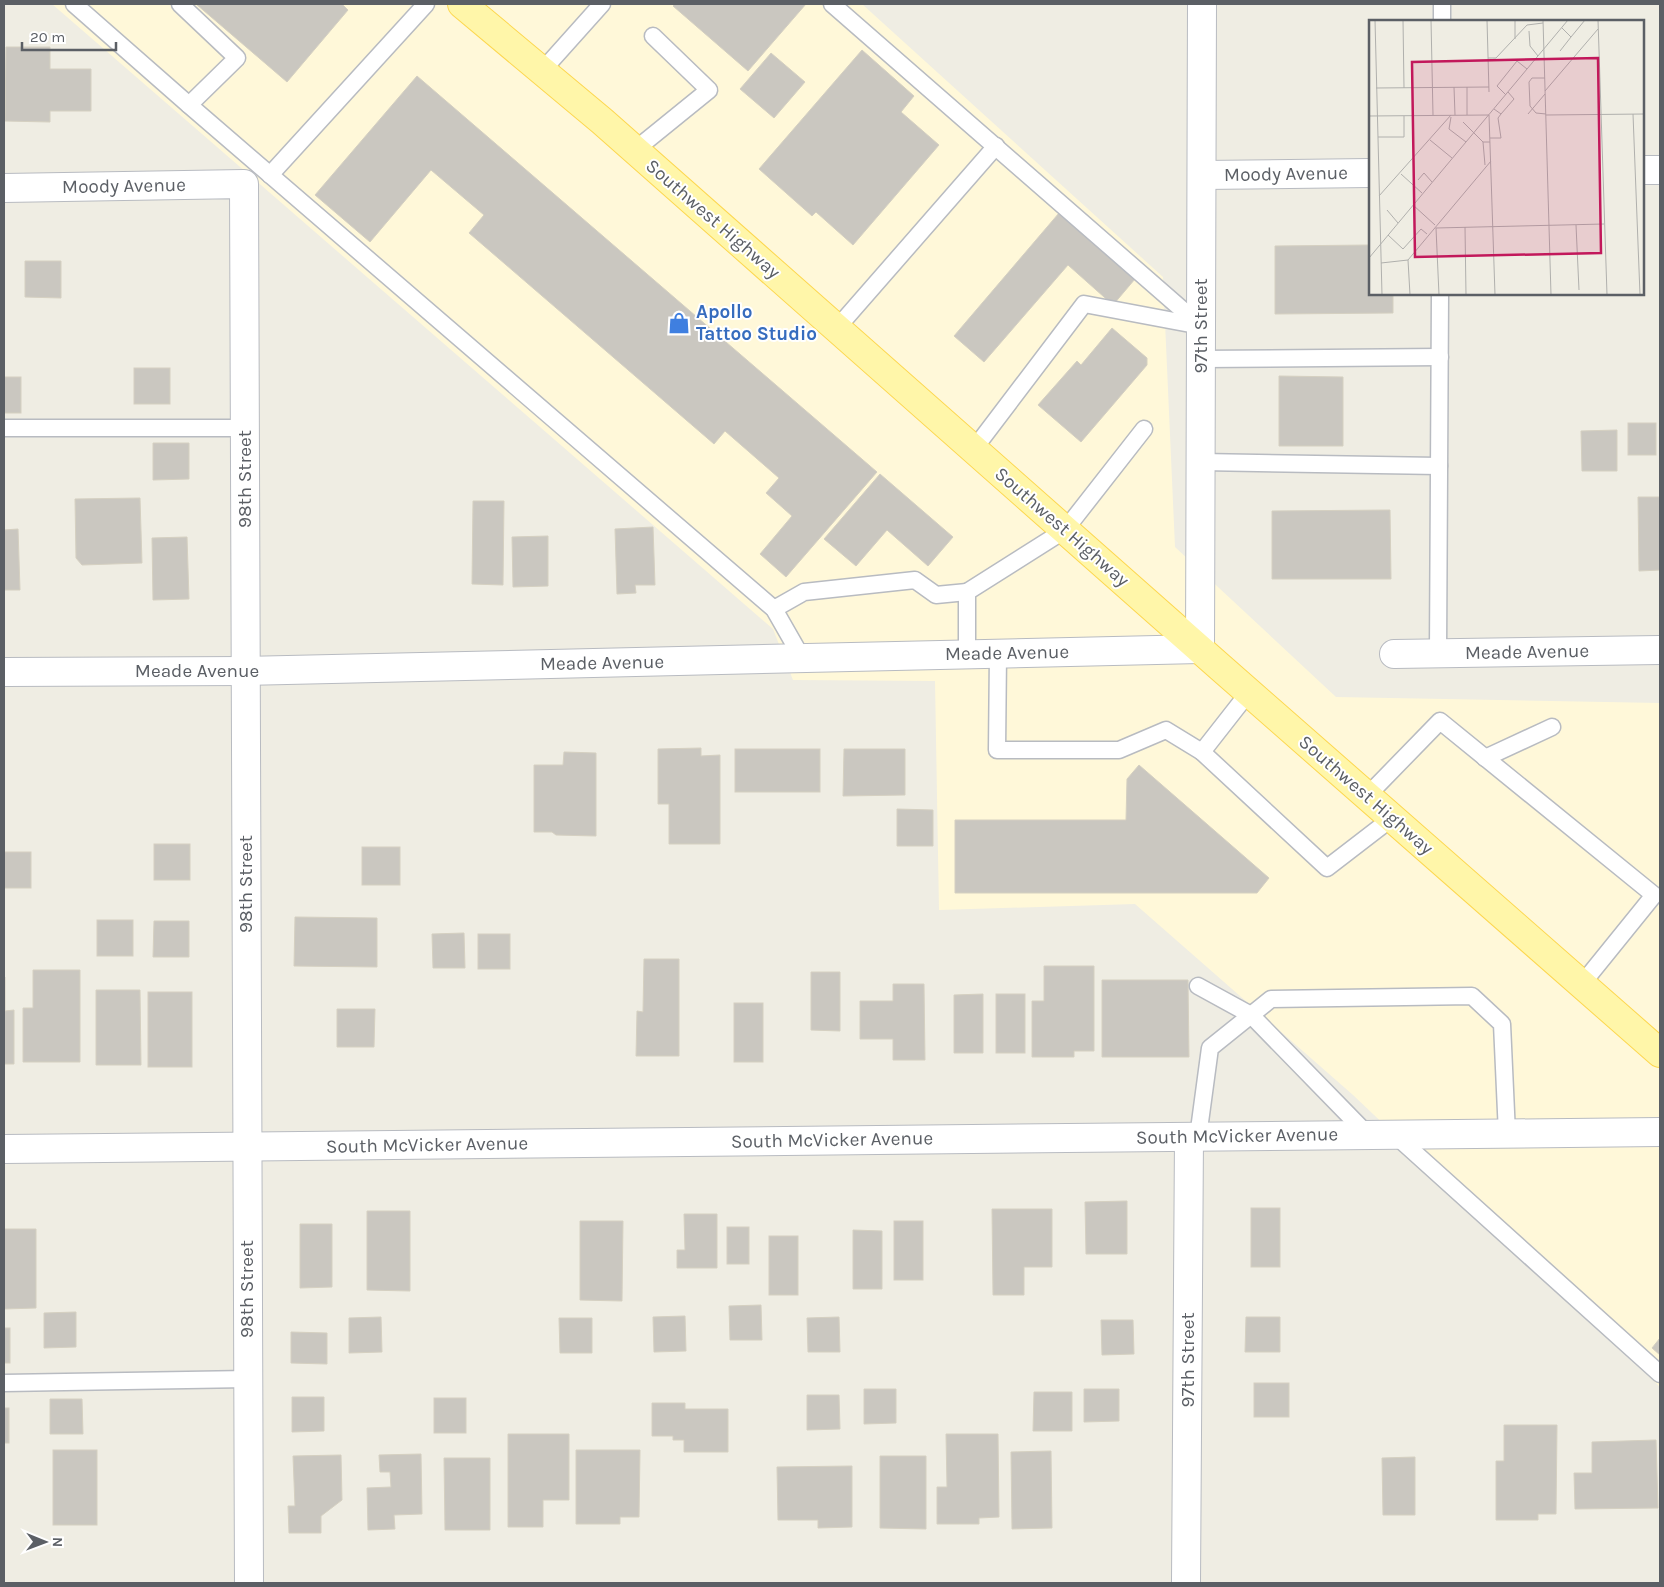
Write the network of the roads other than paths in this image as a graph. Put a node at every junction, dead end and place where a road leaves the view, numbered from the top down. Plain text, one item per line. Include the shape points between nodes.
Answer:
1 (74, 4) edge
2 (180, 4) edge
3 (426, 4) edge
4 (462, 4) edge
5 (602, 4) edge
6 (832, 4) edge
7 (1202, 4) edge
8 (1442, 4) edge
9 (1442, 20) edge
10 (653, 36) dead end
11 (542, 71) junction
12 (189, 105) junction
13 (996, 146) junction
14 (635, 150) junction
15 (1644, 170) edge
16 (1660, 170) edge
17 (1369, 173) edge
18 (270, 175) junction
19 (1202, 175) junction
20 (244, 184) joint
21 (4, 188) edge
22 (1440, 295) edge
23 (1201, 326) junction
24 (837, 328) junction
25 (1440, 357) junction
26 (1201, 359) junction
27 (4, 428) edge
28 (244, 428) junction
29 (1144, 429) dead end
30 (974, 449) junction
31 (1200, 462) junction
32 (1439, 466) junction
33 (1065, 530) junction
34 (967, 592) junction
35 (774, 609) junction
36 (1200, 649) junction
37 (1660, 650) edge
38 (1438, 653) junction
39 (967, 654) junction
40 (998, 654) junction
41 (1394, 654) dead end
42 (802, 658) junction
43 (246, 671) junction
44 (4, 672) edge
45 (1249, 692) junction
46 (1552, 727) dead end
47 (1202, 752) junction
48 (1485, 758) junction
49 (1367, 796) junction
50 (1392, 818) junction
51 (1657, 892) edge
52 (1582, 984) junction
53 (1198, 986) dead end
54 (1251, 1015) junction
55 (1660, 1053) edge
56 (1660, 1132) edge
57 (1507, 1134) junction
58 (1381, 1135) junction
59 (1194, 1137) junction
60 (247, 1146) junction
61 (4, 1149) edge
62 (1660, 1374) edge
63 (248, 1379) junction
64 (4, 1384) edge
65 (249, 1583) edge
66 (1186, 1583) edge

1 - 12 lane
2 - 12 lane via 238,58
3 - 18 lane
4 - 11 main road, Southwest Highway
5 - 11 lane
6 - 13 lane
7 - 19 street, 97th Street
8 - 9 lane
10 - 14 lane via 709,90
11 - 14 main road, Southwest Highway
12 - 18 lane
13 - 23 lane
13 - 24 lane
14 - 24 main road, Southwest Highway
15 - 16 street
17 - 19 street, Moody Avenue
18 - 35 lane
19 - 23 street, 97th Street
20 - 21 street, Moody Avenue
20 - 28 street, 98th Street
22 - 25 lane
23 - 26 street, 97th Street
23 - 30 lane via 1084,304
24 - 30 main road, Southwest Highway
25 - 26 lane
25 - 32 lane
26 - 31 street, 97th Street
27 - 28 lane
28 - 43 street, 98th Street
29 - 33 lane
30 - 33 main road, Southwest Highway
31 - 32 lane
31 - 36 street, 97th Street
32 - 38 lane
33 - 34 lane
33 - 36 main road, Southwest Highway
34 - 35 lane via 936,595 915,580 804,592
34 - 39 lane
35 - 42 lane
36 - 40 street, Meade Avenue
36 - 45 main road, Southwest Highway
37 - 38 street, Meade Avenue
38 - 41 street, Meade Avenue
39 - 40 street, Meade Avenue
39 - 42 street, Meade Avenue
40 - 47 lane via 997,750 1119,750 1166,730
42 - 43 street, Meade Avenue
43 - 44 street, Meade Avenue
43 - 60 street, 98th Street
45 - 47 lane
45 - 49 main road, Southwest Highway
46 - 48 lane
47 - 50 lane via 1327,868
48 - 49 lane via 1440,721
48 - 51 lane
49 - 50 main road, Southwest Highway
50 - 52 main road, Southwest Highway
51 - 52 lane
52 - 55 main road, Southwest Highway
53 - 54 lane
54 - 57 lane via 1271,999 1472,996 1502,1024
54 - 58 lane
54 - 59 lane via 1210,1048
56 - 57 street, South McVicker Avenue
57 - 58 street, South McVicker Avenue
58 - 59 street, South McVicker Avenue
58 - 62 lane
59 - 60 street, South McVicker Avenue
59 - 66 street, 97th Street
60 - 61 street, South McVicker Avenue
60 - 63 street, 98th Street
63 - 64 lane
63 - 65 street, 98th Street

